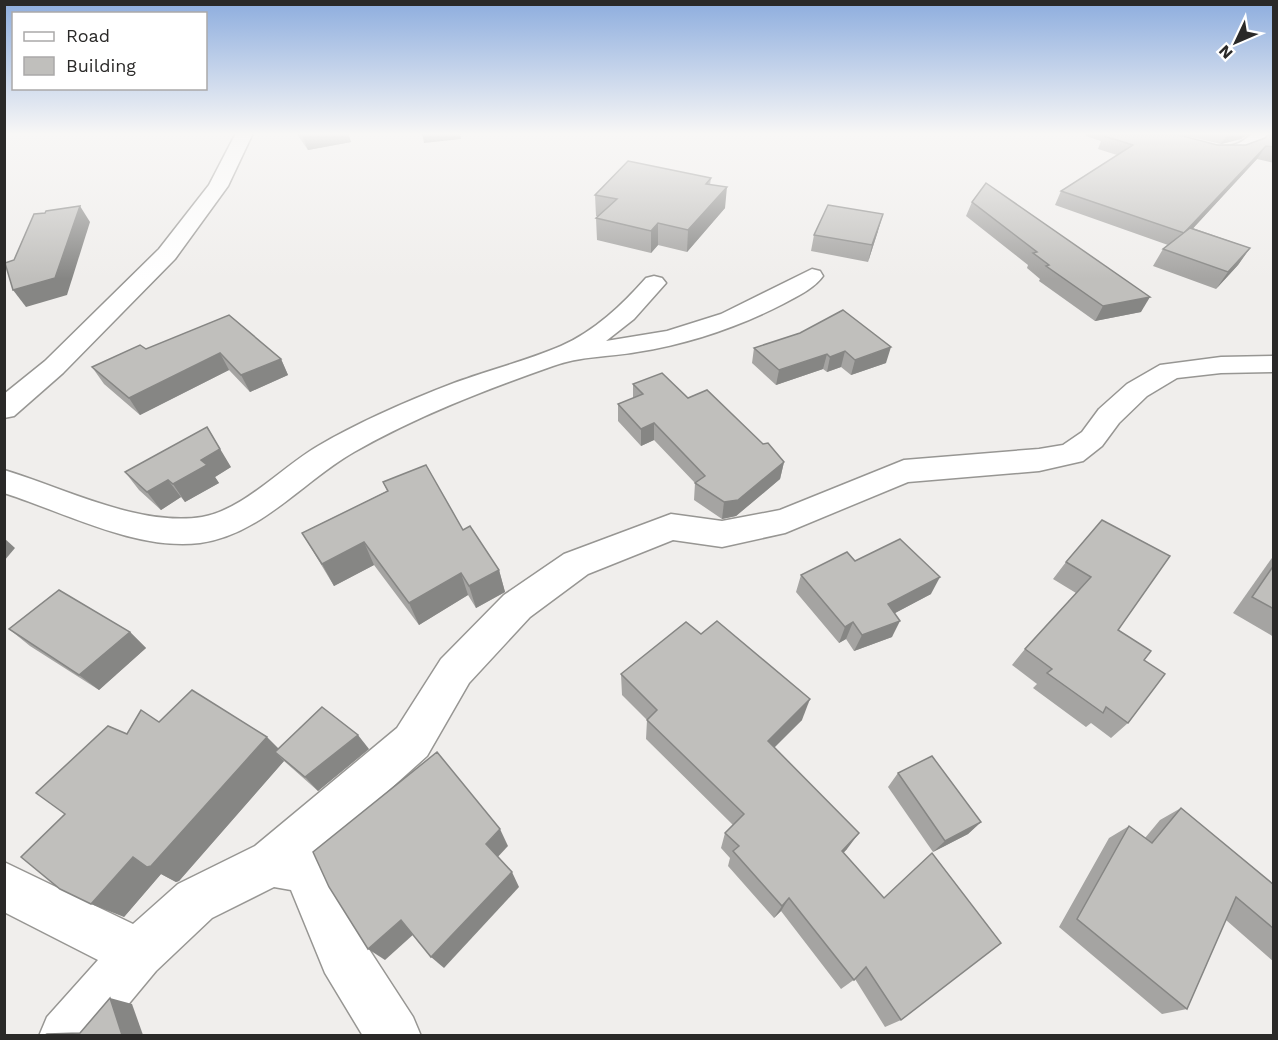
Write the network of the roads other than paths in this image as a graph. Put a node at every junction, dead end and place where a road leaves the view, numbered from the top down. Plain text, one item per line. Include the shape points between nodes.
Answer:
1 (220, 182) edge
2 (812, 276) dead end
3 (654, 283) dead end
4 (571, 351) junction
5 (1274, 364) edge
6 (4, 409) edge
7 (4, 481) edge
8 (272, 863) junction
9 (4, 886) edge
10 (138, 953) junction
11 (66, 1035) edge
12 (394, 1035) edge

1 - 6 street via 167,254 54,367
2 - 4 street via 790,291 706,329 630,345
3 - 4 street via 620,321
4 - 7 street via 414,408 314,462 226,522 201,530 156,529
5 - 8 street via 1170,371 1137,390 1109,416 1092,439 1071,454 904,471 785,520 722,534 671,527 576,564 517,606 455,671 412,742
8 - 10 street via 195,901
8 - 12 street via 306,870 344,955
9 - 10 street
10 - 11 street

